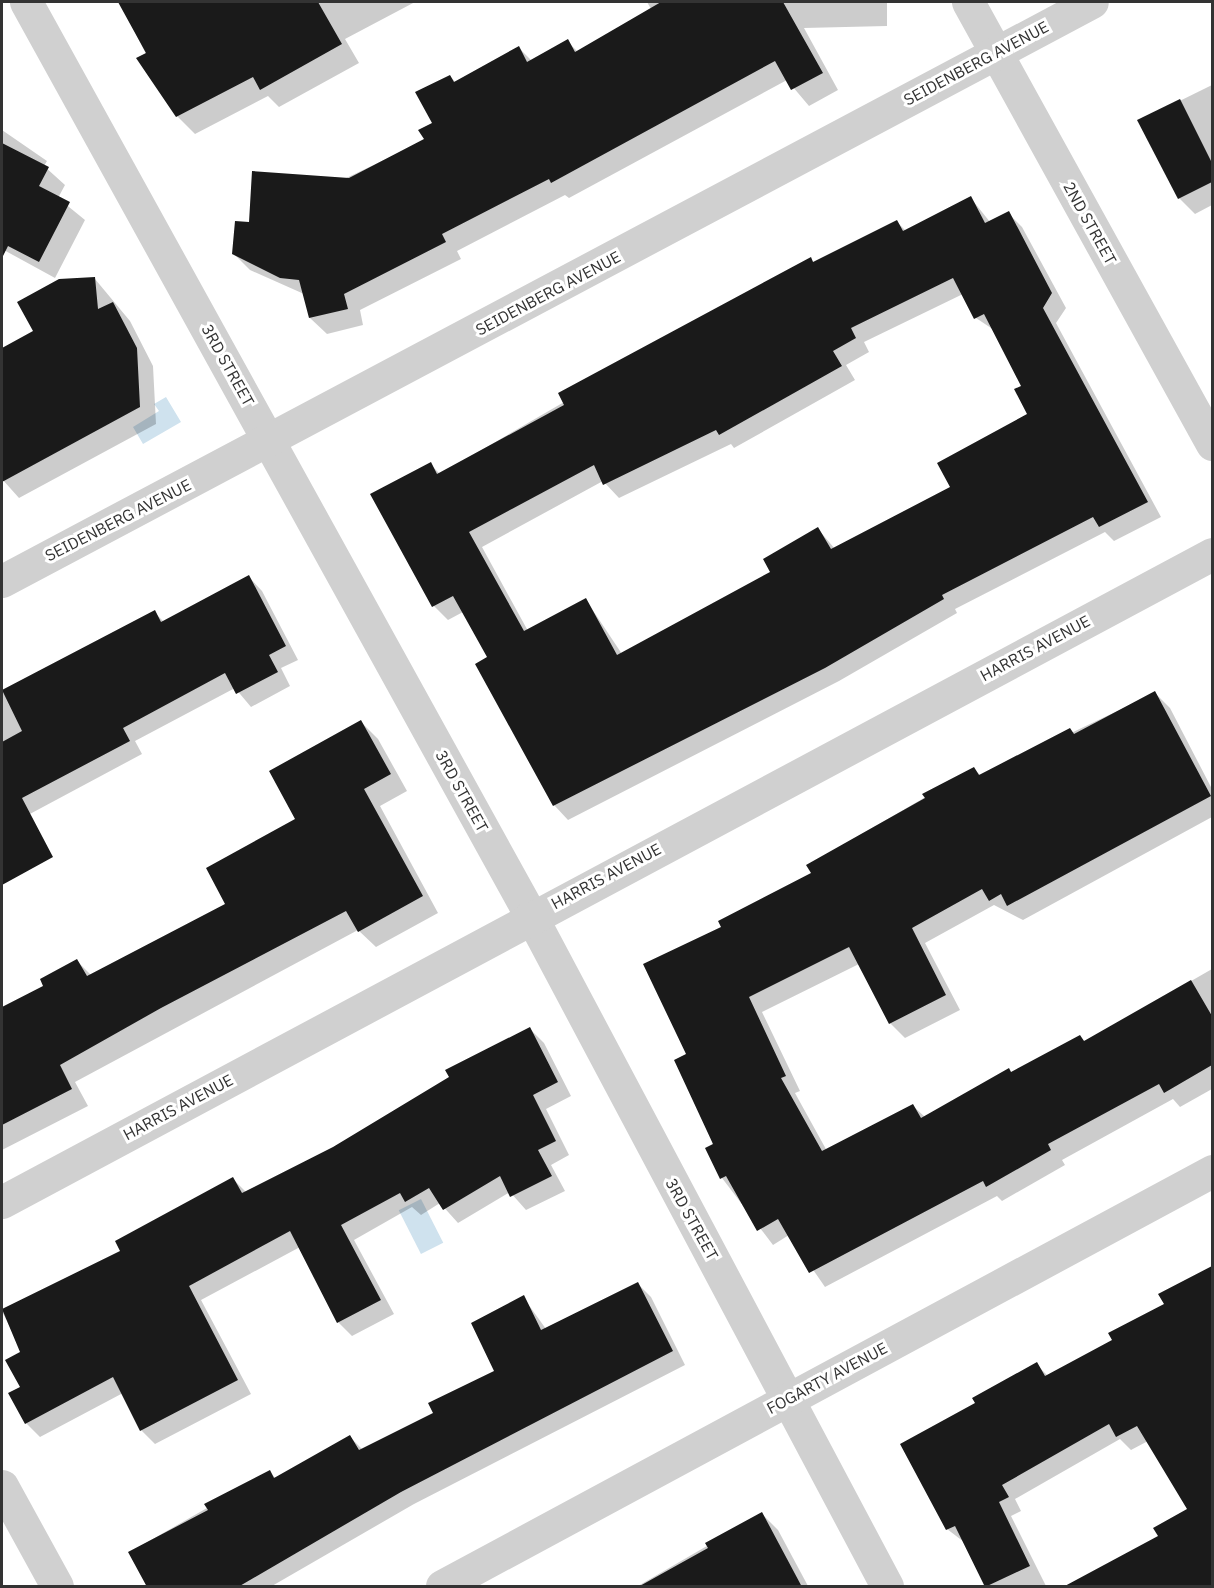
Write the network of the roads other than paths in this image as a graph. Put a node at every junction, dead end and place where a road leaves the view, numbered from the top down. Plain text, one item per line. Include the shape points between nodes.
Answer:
1 (26, 2) edge
2 (968, 2) edge
3 (1092, 2) edge
4 (995, 53) junction
5 (271, 442) junction
6 (1212, 444) edge
7 (1212, 554) edge
8 (2, 581) edge
9 (531, 916) junction
10 (1212, 1171) edge
11 (2, 1202) edge
12 (790, 1398) junction
13 (2, 1486) edge
14 (57, 1587) edge
15 (442, 1587) edge
16 (887, 1587) edge

1 - 5 street, 3RD STREET
2 - 4 street, 2ND STREET
3 - 4 street, SEIDENBERG AVENUE
4 - 5 street, SEIDENBERG AVENUE
4 - 6 street, 2ND STREET
5 - 8 street, SEIDENBERG AVENUE
5 - 9 street, 3RD STREET
7 - 9 street, HARRIS AVENUE
9 - 11 street, HARRIS AVENUE
9 - 12 street, 3RD STREET
10 - 12 street, FOGARTY AVENUE
12 - 15 street, FOGARTY AVENUE
12 - 16 street, 3RD STREET
13 - 14 street

